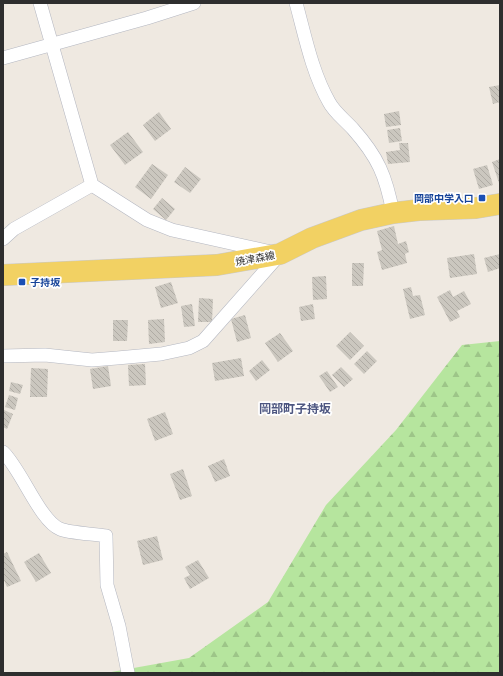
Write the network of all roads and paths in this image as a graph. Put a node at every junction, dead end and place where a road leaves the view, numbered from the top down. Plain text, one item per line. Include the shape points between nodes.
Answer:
1 (40, 3) edge
2 (194, 3) edge
3 (296, 3) edge
4 (51, 44) junction
5 (3, 58) edge
6 (92, 185) junction
7 (500, 204) edge
8 (393, 213) junction
9 (3, 239) edge
10 (280, 254) junction
11 (3, 275) edge
12 (3, 356) edge
13 (3, 452) edge
14 (128, 673) edge

1 - 4 street
2 - 4 street
3 - 8 street via 318,79 329,103 365,143 380,166 388,187
4 - 5 street
4 - 6 street
6 - 9 street via 14,229
6 - 10 street via 147,220 172,230
7 - 8 main road, 焼津森線
8 - 10 main road, 焼津森線 via 361,220 312,238
10 - 11 main road, 焼津森線 via 193,267
10 - 12 street via 203,341 189,348 161,354 92,360 45,355
13 - 14 street via 20,474 48,521 60,530 106,536 108,585

